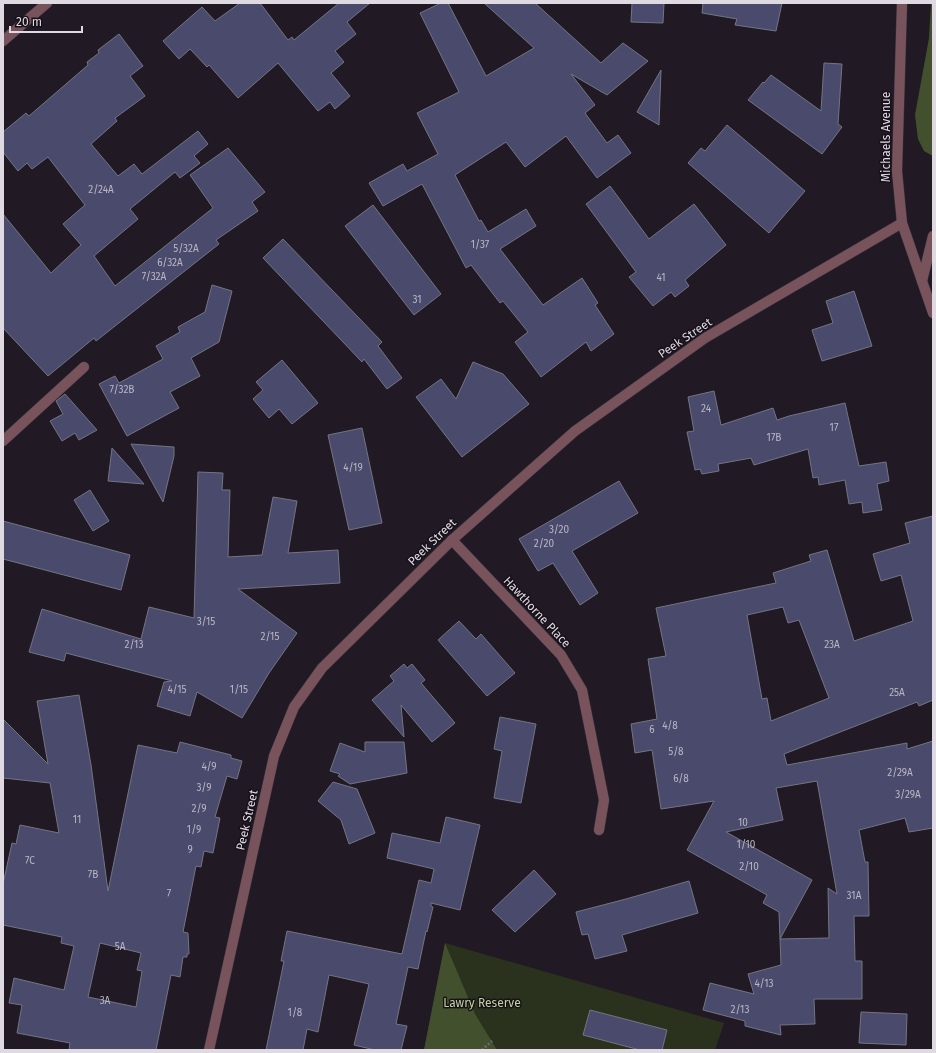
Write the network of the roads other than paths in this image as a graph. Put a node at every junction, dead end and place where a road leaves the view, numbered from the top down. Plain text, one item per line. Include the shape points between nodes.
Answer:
1 (47, 3) edge
2 (902, 3) edge
3 (3, 41) edge
4 (902, 223) junction
5 (933, 236) edge
6 (922, 281) junction
7 (933, 313) edge
8 (84, 367) dead end
9 (3, 441) edge
10 (452, 540) junction
11 (599, 830) dead end
12 (209, 1050) edge

1 - 3 street
2 - 4 street, Michaels Avenue via 897,171
4 - 6 street, Michaels Avenue
4 - 10 street, Peek Street via 705,338 575,431
5 - 6 street
6 - 7 street, Michaels Avenue
8 - 9 street
10 - 11 street, Hawthorne Place via 561,656 582,690 604,800
10 - 12 street, Peek Street via 322,668 294,707 274,756

